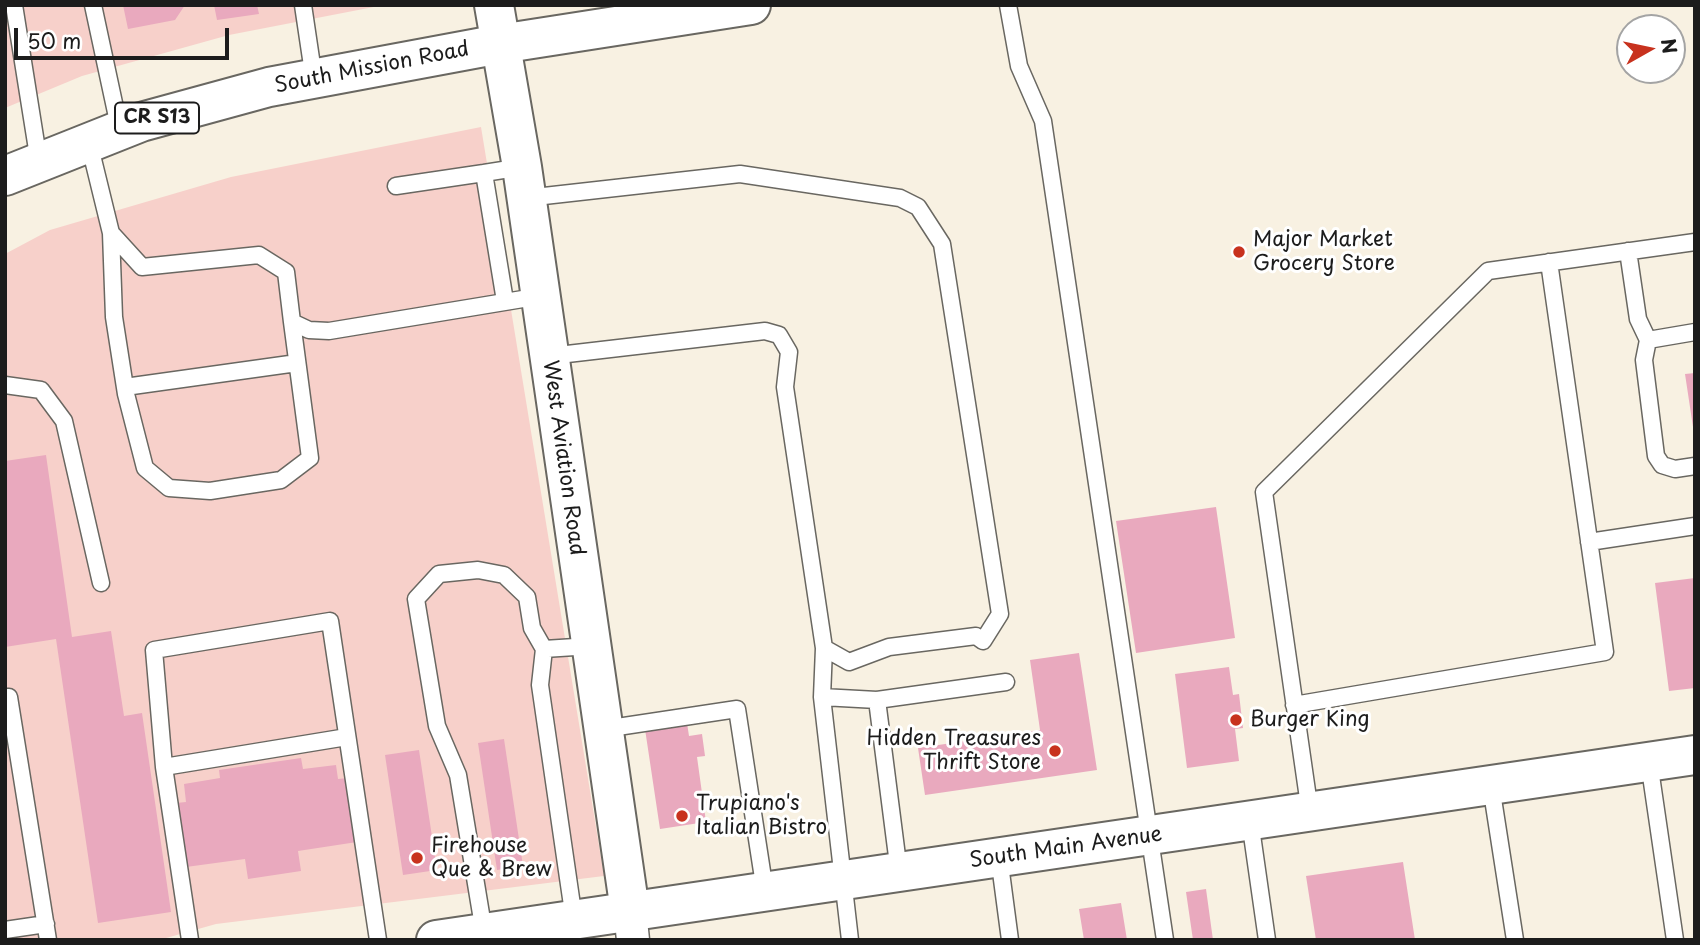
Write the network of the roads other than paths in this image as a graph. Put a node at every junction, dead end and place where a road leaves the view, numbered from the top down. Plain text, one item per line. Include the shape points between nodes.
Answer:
1 (14, 5) edge
2 (93, 5) edge
3 (303, 5) edge
4 (494, 5) edge
5 (751, 5) edge
6 (1008, 5) edge
7 (500, 44) junction
8 (314, 80) junction
9 (104, 137) junction
10 (22, 170) edge
11 (484, 173) junction
12 (524, 182) junction
13 (396, 186) dead end
14 (111, 233) junction
15 (1695, 242) edge
16 (1628, 251) junction
17 (1549, 262) junction
18 (523, 298) junction
19 (292, 322) junction
20 (1695, 332) edge
21 (1648, 340) junction
22 (549, 356) junction
23 (297, 363) junction
24 (5, 385) edge
25 (125, 387) junction
26 (1695, 466) edge
27 (1695, 526) edge
28 (1590, 542) junction
29 (101, 583) dead end
30 (591, 646) junction
31 (824, 648) junction
32 (544, 649) junction
33 (1006, 682) dead end
34 (5, 697) edge
35 (822, 697) junction
36 (877, 700) junction
37 (1294, 705) junction
38 (601, 729) junction
39 (347, 737) junction
40 (1695, 755) edge
41 (1648, 762) junction
42 (164, 767) junction
43 (1491, 786) junction
44 (1310, 812) junction
45 (1250, 821) junction
46 (1149, 836) junction
47 (999, 857) junction
48 (899, 872) junction
49 (841, 880) junction
50 (765, 891) junction
51 (574, 919) junction
52 (631, 925) edge
53 (5, 930) edge
54 (47, 932) edge
55 (484, 932) junction
56 (190, 940) edge
57 (378, 940) edge
58 (436, 940) edge
59 (850, 940) edge
60 (1010, 940) edge
61 (1165, 940) edge
62 (1267, 940) edge
63 (1515, 940) edge
64 (1675, 940) edge

1 - 10 lane
2 - 9 lane
3 - 8 lane
4 - 7 main road, West Aviation Road
5 - 7 main road, South Mission Road / CR S13
6 - 46 lane via 1019,66 1043,121
7 - 8 main road, South Mission Road / CR S13
7 - 12 main road, West Aviation Road
8 - 9 main road, South Mission Road / CR S13 via 225,98
9 - 10 main road, South Mission Road / CR S13
9 - 14 lane
11 - 12 lane
11 - 13 lane
11 - 18 lane
12 - 18 main road, West Aviation Road
12 - 31 lane via 740,174 900,198 918,207 942,244 1000,614 982,641 976,636 889,647 849,662
14 - 19 lane via 142,267 259,255 286,272
14 - 25 lane via 114,317
15 - 16 lane
16 - 17 lane
16 - 21 lane via 1638,319
17 - 28 lane
17 - 37 lane via 1488,271 1264,492
18 - 19 lane via 329,331 309,330
18 - 22 main road, West Aviation Road
19 - 23 lane
20 - 21 lane
21 - 26 lane via 1644,360 1656,456 1662,465 1675,469
22 - 30 main road, West Aviation Road
22 - 31 lane via 765,331 779,335 789,352 785,387
23 - 25 lane
23 - 25 lane via 310,458 281,480 210,491 169,488 145,468
24 - 29 lane via 41,390 64,421
27 - 28 lane
28 - 37 lane via 1605,652
30 - 32 lane
30 - 38 main road, West Aviation Road
31 - 35 lane
32 - 51 lane via 540,685
32 - 55 lane via 532,628 527,597 504,575 478,570 439,574 416,599 437,726 458,775
33 - 36 lane
34 - 54 lane via 9,696
35 - 36 lane
35 - 49 lane
36 - 48 lane
37 - 44 lane
38 - 50 lane via 737,709
38 - 52 main road, West Aviation Road
39 - 42 lane
39 - 42 lane via 330,621 154,650
39 - 57 lane
40 - 41 main road, South Main Avenue
41 - 43 main road, South Main Avenue
41 - 64 lane
42 - 56 lane
43 - 44 main road, South Main Avenue
43 - 63 lane
44 - 45 main road, South Main Avenue
45 - 46 main road, South Main Avenue
45 - 62 lane
46 - 47 main road, South Main Avenue
46 - 61 lane
47 - 48 main road, South Main Avenue
47 - 60 lane
48 - 49 main road, South Main Avenue
49 - 50 main road, South Main Avenue
49 - 59 lane
50 - 52 main road, South Main Avenue
51 - 52 main road, South Main Avenue
51 - 55 main road, South Main Avenue
53 - 54 lane
55 - 58 main road, South Main Avenue

